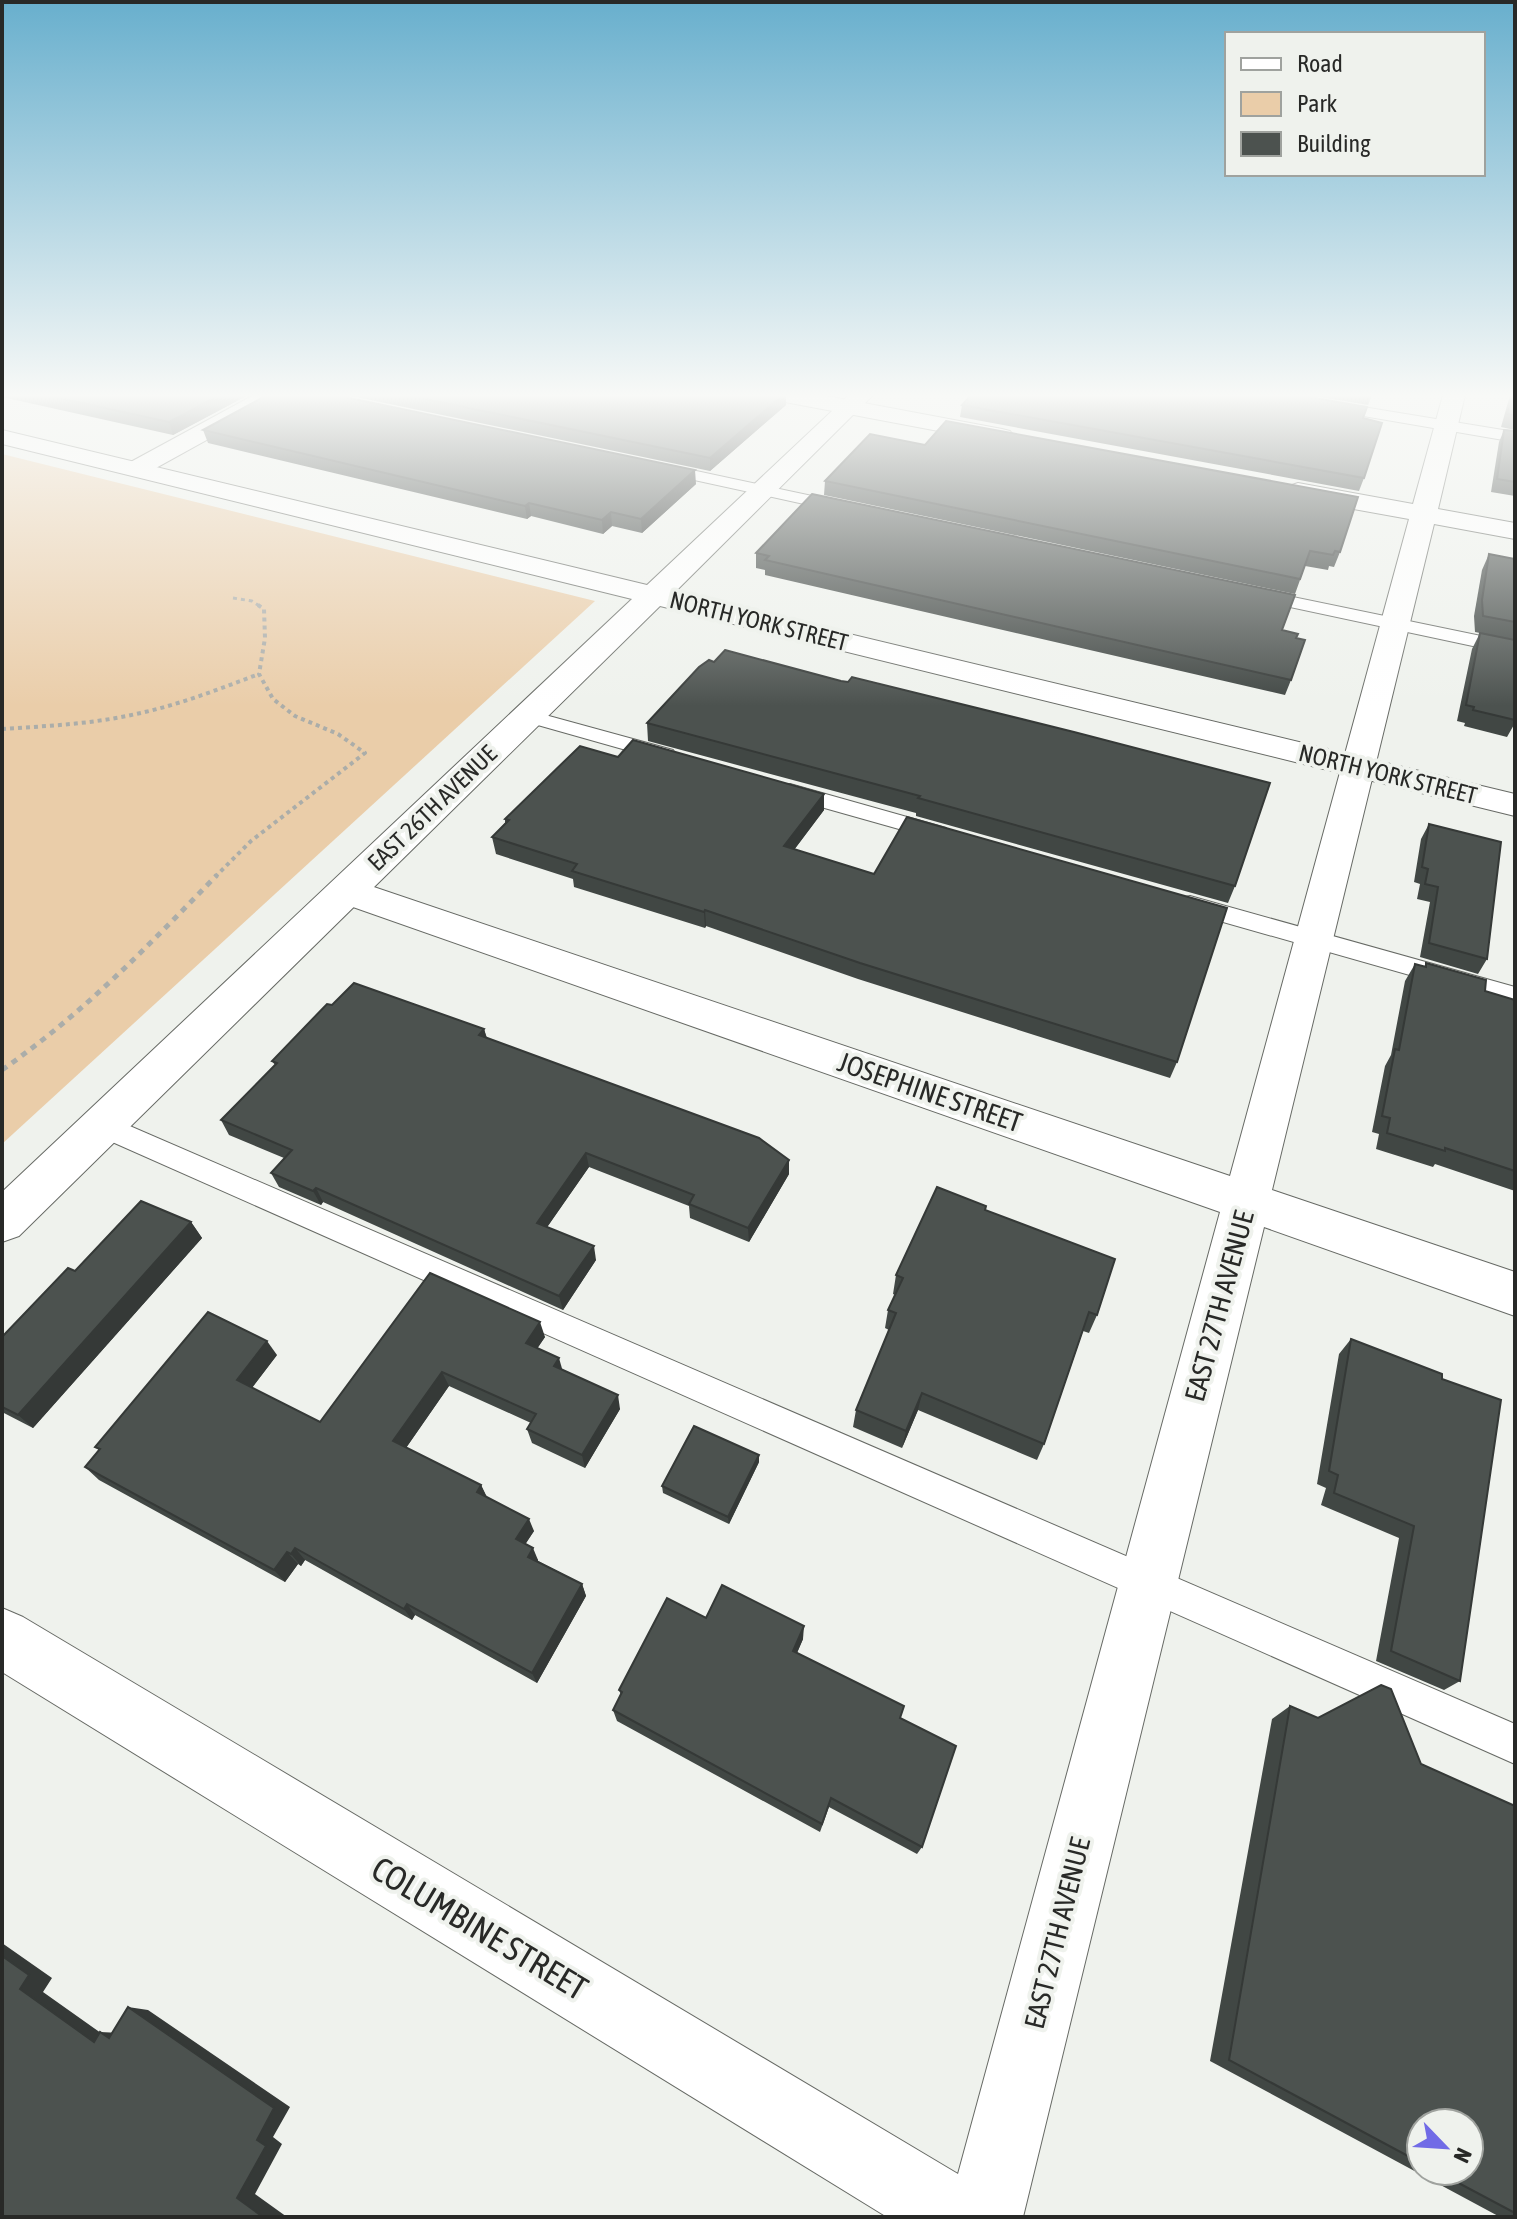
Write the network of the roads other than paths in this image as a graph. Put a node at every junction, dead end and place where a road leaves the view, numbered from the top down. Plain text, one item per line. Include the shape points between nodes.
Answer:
1 (257, 499) edge
2 (754, 499) edge
3 (802, 499) edge
4 (1339, 499) edge
5 (1427, 499) edge
6 (869, 513) edge
7 (1423, 514) junction
8 (1515, 531) edge
9 (1238, 591) edge
10 (653, 595) junction
11 (1395, 624) junction
12 (1515, 649) edge
13 (527, 716) junction
14 (686, 761) edge
15 (1359, 767) junction
16 (763, 783) edge
17 (1515, 805) edge
18 (961, 839) edge
19 (346, 891) junction
20 (1175, 900) edge
21 (1314, 939) junction
22 (1515, 996) edge
23 (102, 1125) junction
24 (1246, 1201) junction
25 (2, 1222) edge
26 (1515, 1294) edge
27 (1147, 1583) junction
28 (2, 1638) edge
29 (1515, 1744) edge
30 (958, 2217) edge
31 (985, 2217) edge

1 - 10 street, NORTH YORK STREET
2 - 10 street, EAST 26TH AVENUE
3 - 6 lane
4 - 7 street
5 - 7 street, EAST 27TH AVENUE
7 - 8 street
7 - 11 street, EAST 27TH AVENUE
9 - 11 lane
10 - 13 street, EAST 26TH AVENUE
10 - 15 street, NORTH YORK STREET
11 - 12 lane
11 - 15 street, EAST 27TH AVENUE
13 - 14 lane
13 - 19 street, EAST 26TH AVENUE
15 - 17 street, NORTH YORK STREET
15 - 21 street, EAST 27TH AVENUE
16 - 18 lane
19 - 23 street, EAST 26TH AVENUE
19 - 24 street, JOSEPHINE STREET
20 - 21 lane
21 - 22 lane
21 - 24 street, EAST 27TH AVENUE
23 - 25 street, EAST 26TH AVENUE
23 - 27 lane
24 - 26 street, JOSEPHINE STREET
24 - 27 street, EAST 27TH AVENUE
27 - 29 lane
27 - 31 street, EAST 27TH AVENUE
28 - 30 street, COLUMBINE STREET

